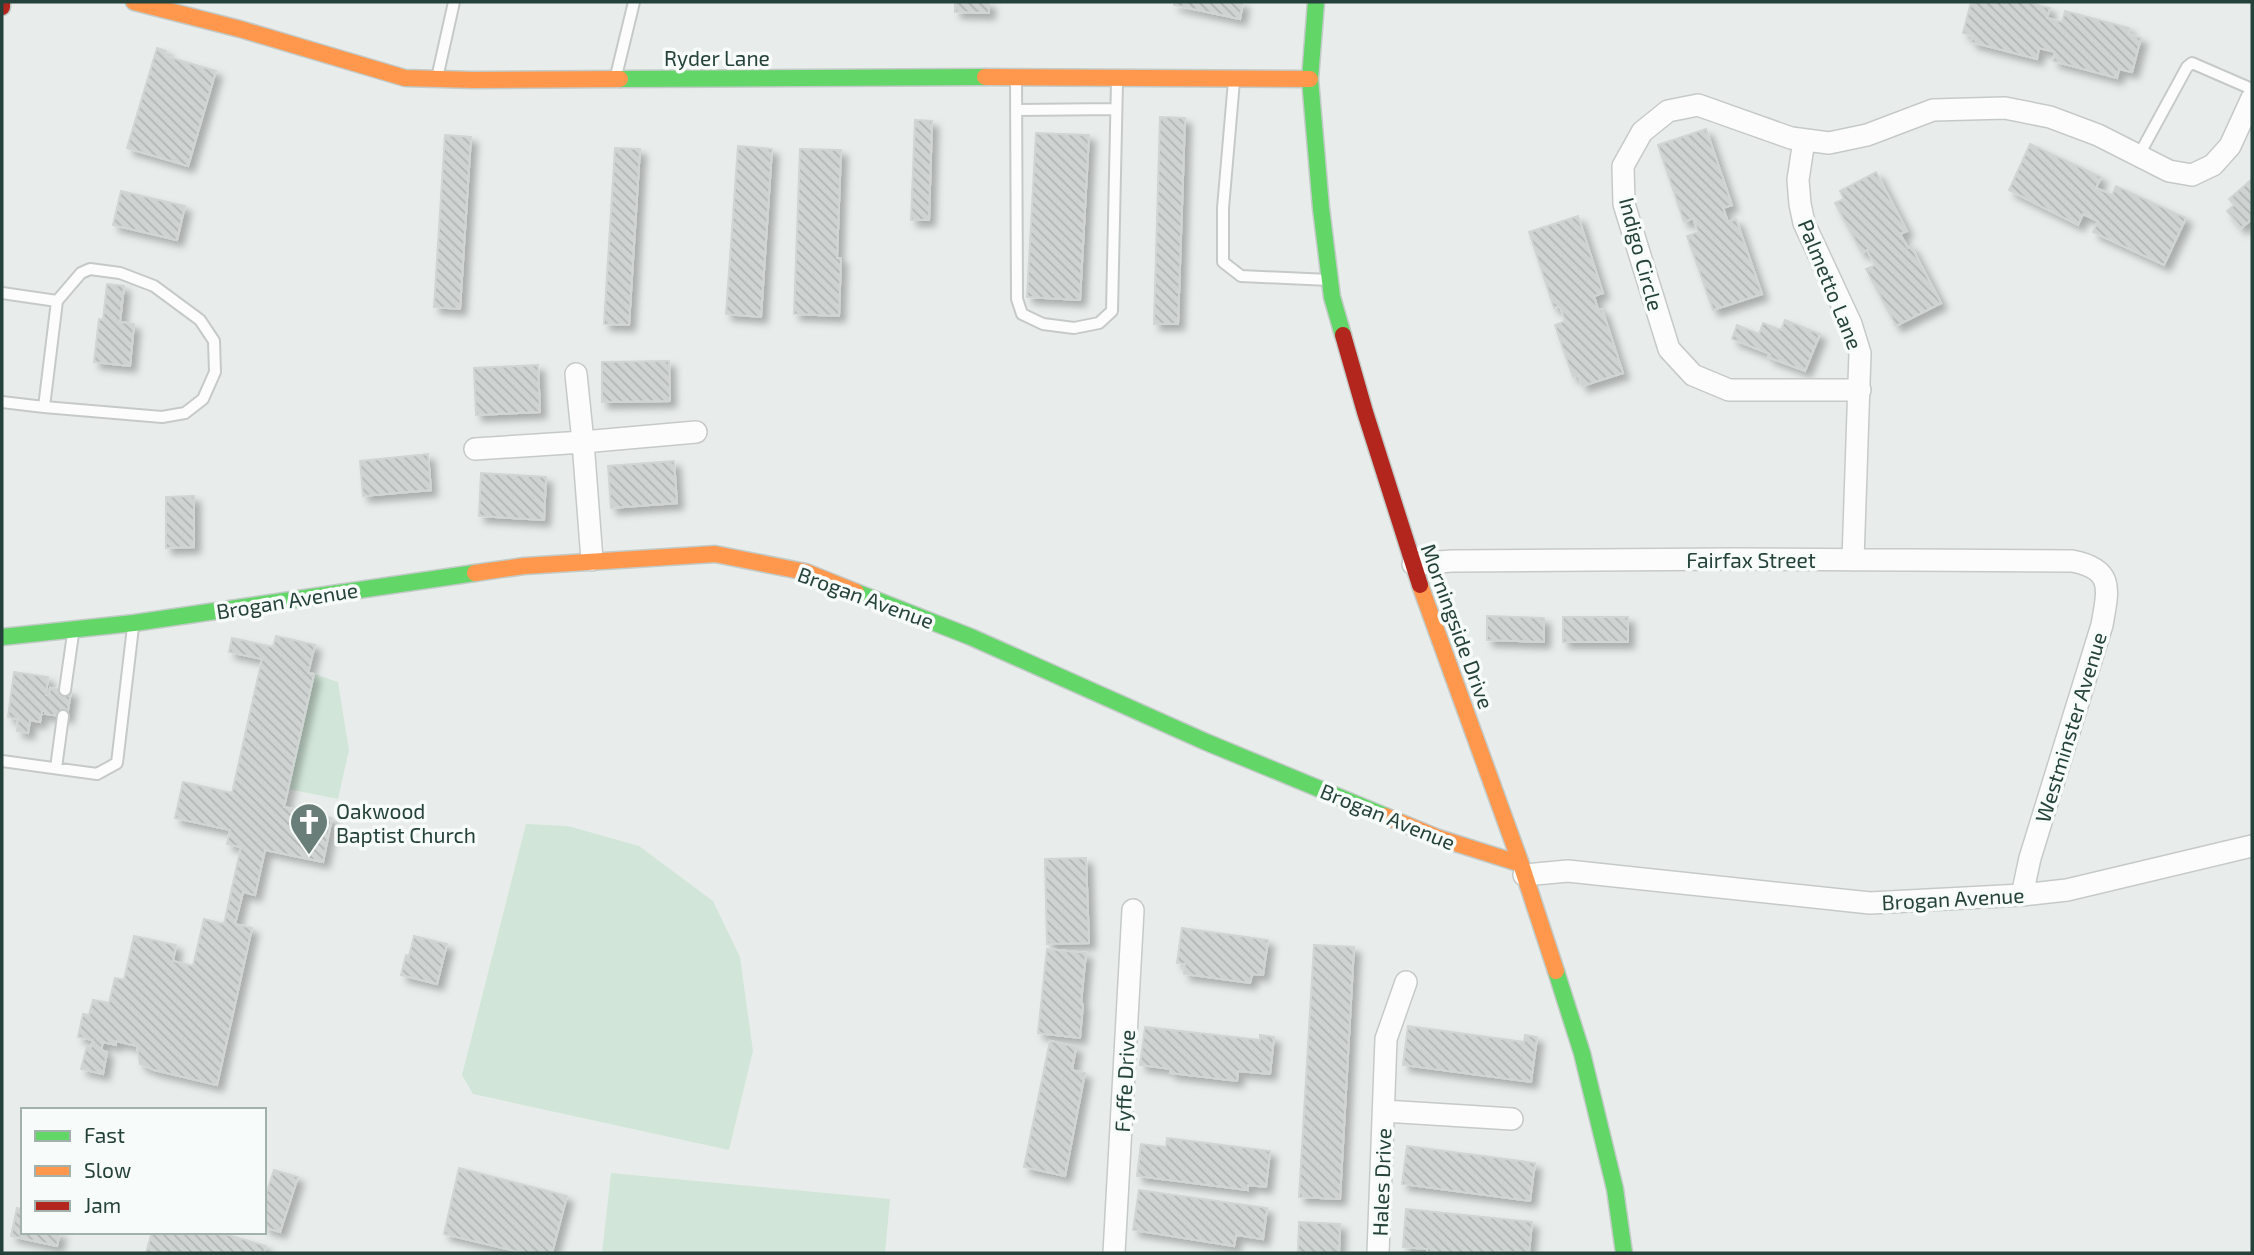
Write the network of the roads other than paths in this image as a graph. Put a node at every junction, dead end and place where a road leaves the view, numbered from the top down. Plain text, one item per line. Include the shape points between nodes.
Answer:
1 (134, 2) edge
2 (454, 2) edge
3 (634, 2) edge
4 (1316, 2) edge
5 (1016, 77) junction
6 (1117, 78) junction
7 (1234, 78) junction
8 (436, 79) junction
9 (616, 79) junction
10 (1310, 79) junction
11 (2252, 89) edge
12 (2252, 97) edge
13 (1116, 109) junction
14 (1016, 110) junction
15 (1804, 140) junction
16 (2139, 155) junction
17 (1330, 281) junction
18 (2, 293) edge
19 (57, 301) junction
20 (576, 374) dead end
21 (1860, 390) junction
22 (2, 402) edge
23 (44, 407) junction
24 (696, 432) dead end
25 (583, 442) junction
26 (475, 449) dead end
27 (1853, 560) junction
28 (592, 561) junction
29 (1413, 564) junction
30 (2090, 564) joint
31 (134, 623) junction
32 (73, 631) junction
33 (2, 636) edge
34 (65, 690) dead end
35 (63, 716) dead end
36 (2, 761) edge
37 (56, 768) junction
38 (2252, 846) edge
39 (1522, 869) junction
40 (2022, 895) junction
41 (1133, 909) dead end
42 (1406, 982) dead end
43 (1384, 1111) junction
44 (1512, 1119) dead end
45 (1114, 1253) edge
46 (1378, 1253) edge
47 (1625, 1253) edge

1 - 8 street, Ryder Lane via 405,79
2 - 8 lane
3 - 9 lane
4 - 10 street, Morningside Drive
5 - 6 street, Ryder Lane
5 - 9 street, Ryder Lane
5 - 14 lane
6 - 7 street, Ryder Lane
6 - 13 lane
7 - 10 street, Ryder Lane
7 - 17 lane via 1223,262 1241,275
8 - 9 street, Ryder Lane
10 - 17 street, Morningside Drive
11 - 16 lane via 2192,64
12 - 16 street via 2230,146 2213,165 2192,175 2169,171
13 - 14 lane
13 - 14 lane via 1111,311 1099,323 1073,328 1043,324 1022,314 1017,299
15 - 16 street via 1829,143 1867,135 1933,110 2005,108 2050,117
15 - 21 street, Palmetto Lane via 1798,180 1804,223 1851,324 1860,353
15 - 21 street, Indigo Circle via 1698,105 1668,111 1642,132 1623,166 1624,204 1668,349 1693,375 1729,390
17 - 29 street, Morningside Drive
18 - 19 lane
19 - 23 lane
19 - 23 lane via 90,269 120,273 154,286 200,320 214,341 215,372 203,399 185,413 162,418
20 - 25 street
21 - 27 street, Palmetto Lane
22 - 23 lane
24 - 25 street
25 - 26 street
25 - 28 street
27 - 29 street, Fairfax Street
27 - 30 street, Fairfax Street
28 - 31 street, Brogan Avenue via 390,584
28 - 39 street, Brogan Avenue via 715,554 806,572 971,636 1206,742
29 - 39 street, Morningside Drive
30 - 40 street, Westminster Avenue via 2108,590 2102,625
31 - 32 street, Brogan Avenue
31 - 37 lane via 117,763 97,774
32 - 33 street, Brogan Avenue
32 - 34 lane
35 - 37 lane
36 - 37 lane
38 - 40 street, Brogan Avenue via 2067,890
39 - 40 street, Brogan Avenue via 1870,903
39 - 47 street, Morningside Drive via 1582,1053 1615,1189
41 - 45 street, Fyffe Drive
42 - 43 street, Hales Drive via 1386,1039
43 - 44 street, Hales Drive
43 - 46 street, Hales Drive

